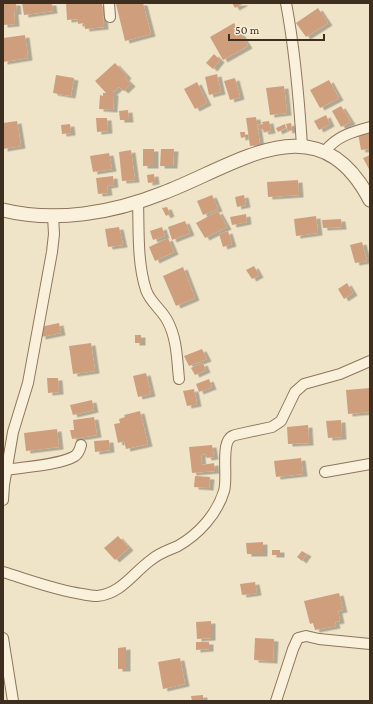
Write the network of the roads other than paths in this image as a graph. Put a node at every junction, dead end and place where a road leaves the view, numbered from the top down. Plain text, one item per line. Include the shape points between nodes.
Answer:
1 (109, 3) edge
2 (286, 3) edge
3 (110, 17) dead end
4 (370, 127) edge
5 (302, 146) junction
6 (325, 151) junction
7 (370, 200) edge
8 (138, 202) junction
9 (3, 210) edge
10 (53, 216) junction
11 (370, 361) edge
12 (179, 379) dead end
13 (81, 445) dead end
14 (370, 464) edge
15 (6, 470) junction
16 (325, 472) dead end
17 (3, 500) edge
18 (3, 572) edge
19 (3, 638) edge
20 (370, 644) edge
21 (13, 701) edge
22 (276, 701) edge

1 - 3 street
2 - 5 street via 292,35
4 - 6 street via 342,136 332,142
5 - 6 street
5 - 8 street via 283,146 258,152 163,194
6 - 7 street via 343,162 363,185
8 - 10 street via 104,211
8 - 12 street via 142,269 146,290 172,330
9 - 10 street via 22,215
10 - 15 street via 52,252 36,340
11 - 18 street via 340,374 304,384 295,392 281,421 272,427 235,434 230,438 226,452 225,490 219,506 208,521 191,536 152,559 125,585 111,593 96,596 64,592
13 - 15 street via 76,455 66,460
14 - 16 street
15 - 17 street
19 - 21 street
20 - 22 street via 306,636 298,638

